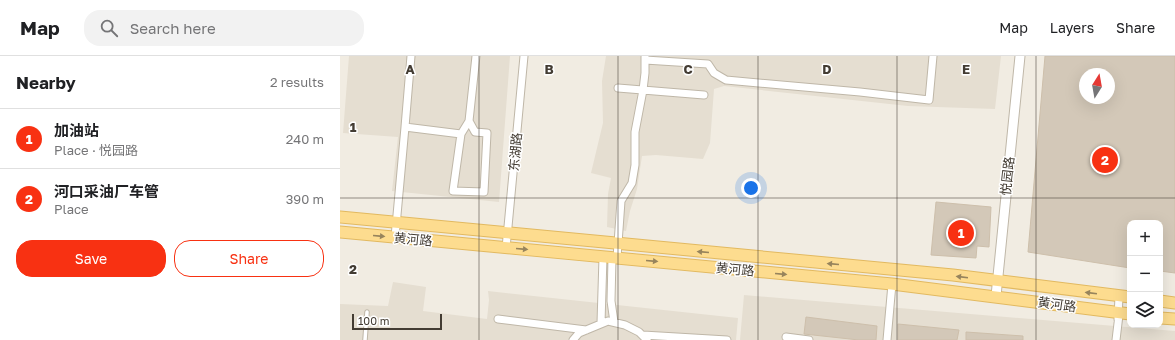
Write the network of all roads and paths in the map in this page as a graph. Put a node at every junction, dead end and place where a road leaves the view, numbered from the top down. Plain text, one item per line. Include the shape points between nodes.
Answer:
1 (411, 56) edge
2 (476, 56) edge
3 (524, 56) edge
4 (933, 56) edge
5 (1020, 56) edge
6 (645, 58) edge
7 (618, 88) dead end
8 (643, 90) junction
9 (704, 95) dead end
10 (469, 121) junction
11 (405, 127) junction
12 (461, 134) junction
13 (340, 217) edge
14 (396, 223) junction
15 (340, 232) edge
16 (507, 233) junction
17 (395, 237) junction
18 (606, 243) junction
19 (618, 244) junction
20 (506, 248) junction
21 (610, 257) junction
22 (997, 281) junction
23 (892, 284) junction
24 (996, 296) junction
25 (1125, 297) edge
26 (1163, 301) edge
27 (1175, 303) edge
28 (367, 312) dead end
29 (1119, 312) junction
30 (1127, 313) edge
31 (1163, 318) edge
32 (498, 319) dead end
33 (1175, 319) edge
34 (614, 322) junction
35 (601, 323) junction
36 (586, 330) junction
37 (786, 337) dead end
38 (645, 338) edge
39 (365, 340) edge
40 (573, 340) edge
41 (727, 340) edge
42 (809, 340) edge
43 (887, 340) edge
44 (1116, 340) edge

1 - 11 street
2 - 10 street
3 - 16 street, 东湖路
4 - 6 street via 929,100 726,80 714,73 708,64
5 - 22 street, 悦园路
6 - 8 street
7 - 8 street
8 - 9 street
8 - 19 street via 635,132 635,165 632,183 621,201
10 - 12 street
10 - 12 street via 475,132 487,133 484,192 453,190
11 - 12 street
11 - 14 street
13 - 14 main road, 黄河路
14 - 16 main road, 黄河路
14 - 17 street
15 -> 17 main road, 黄河路
16 - 18 main road, 黄河路
16 - 20 street, 东湖路
17 - 20 main road, 黄河路
18 - 19 main road, 黄河路
18 - 21 street
19 - 21 street
22 -> 19 main road, 黄河路
20 -> 21 main road, 黄河路
21 -> 23 main road, 黄河路
21 - 34 street
21 - 35 street
22 - 24 street, 悦园路
25 -> 22 main road, 黄河路
23 - 24 main road, 黄河路
23 - 43 street
24 - 29 main road, 黄河路
25 - 29 street
26 - 27 main road
28 - 39 lane
29 - 30 main road, 黄河路
29 - 44 street
31 - 33 main road
32 - 36 street
34 - 35 street
34 - 38 street via 639,332
35 - 36 street
36 - 40 street
37 - 42 street
38 - 41 street

